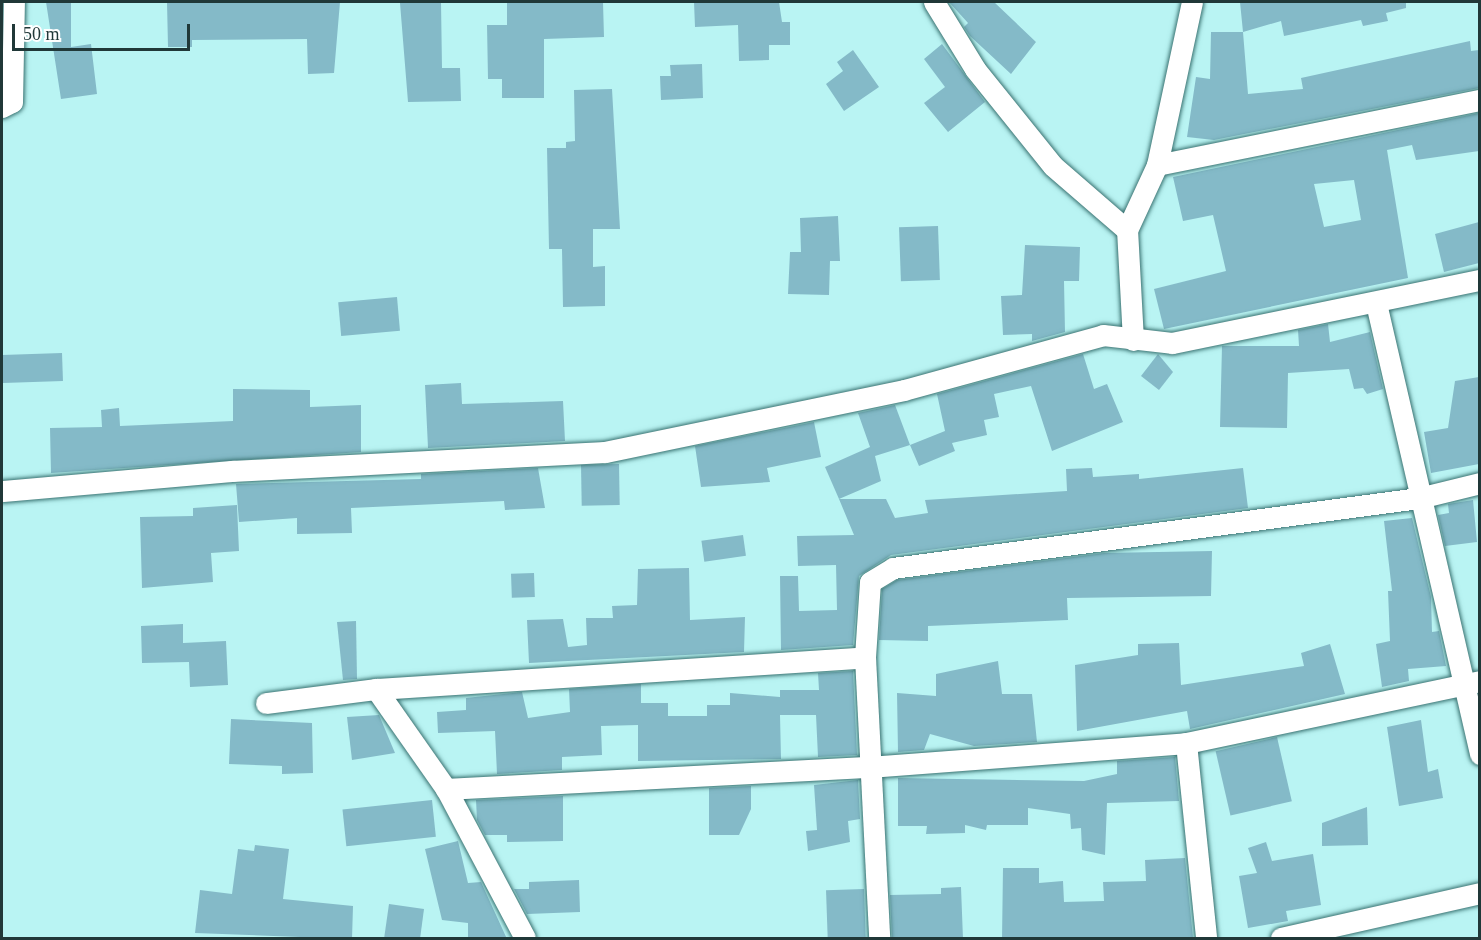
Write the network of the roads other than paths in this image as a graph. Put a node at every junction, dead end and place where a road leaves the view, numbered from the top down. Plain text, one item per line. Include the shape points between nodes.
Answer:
1 (14, 2) edge
2 (934, 2) edge
3 (1189, 2) edge
4 (1479, 100) edge
5 (2, 107) edge
6 (1157, 165) junction
7 (1127, 230) junction
8 (1479, 280) edge
9 (1376, 303) junction
10 (1133, 340) junction
11 (1479, 483) edge
12 (2, 491) edge
13 (1419, 498) junction
14 (865, 657) junction
15 (1472, 683) edge
16 (376, 689) junction
17 (266, 703) dead end
18 (1186, 743) junction
19 (1479, 754) edge
20 (869, 767) junction
21 (446, 789) junction
22 (1479, 893) edge
23 (525, 939) edge
24 (879, 939) edge
25 (1206, 939) edge
26 (1281, 939) edge

1 - 5 street via 12,102
2 - 7 street via 975,69 1053,166
3 - 6 street
4 - 6 street
6 - 7 street
7 - 10 street
8 - 9 street
9 - 10 street via 1172,343
9 - 13 street
10 - 12 street via 1103,335 904,390 604,452 232,471
11 - 13 street
13 - 14 street via 893,568 870,582
13 - 15 street
14 - 16 street
14 - 20 street
15 - 18 street
15 - 19 street
16 - 17 street
16 - 21 street
18 - 20 street
18 - 25 street
20 - 21 street
20 - 24 street
21 - 23 street
22 - 26 street

